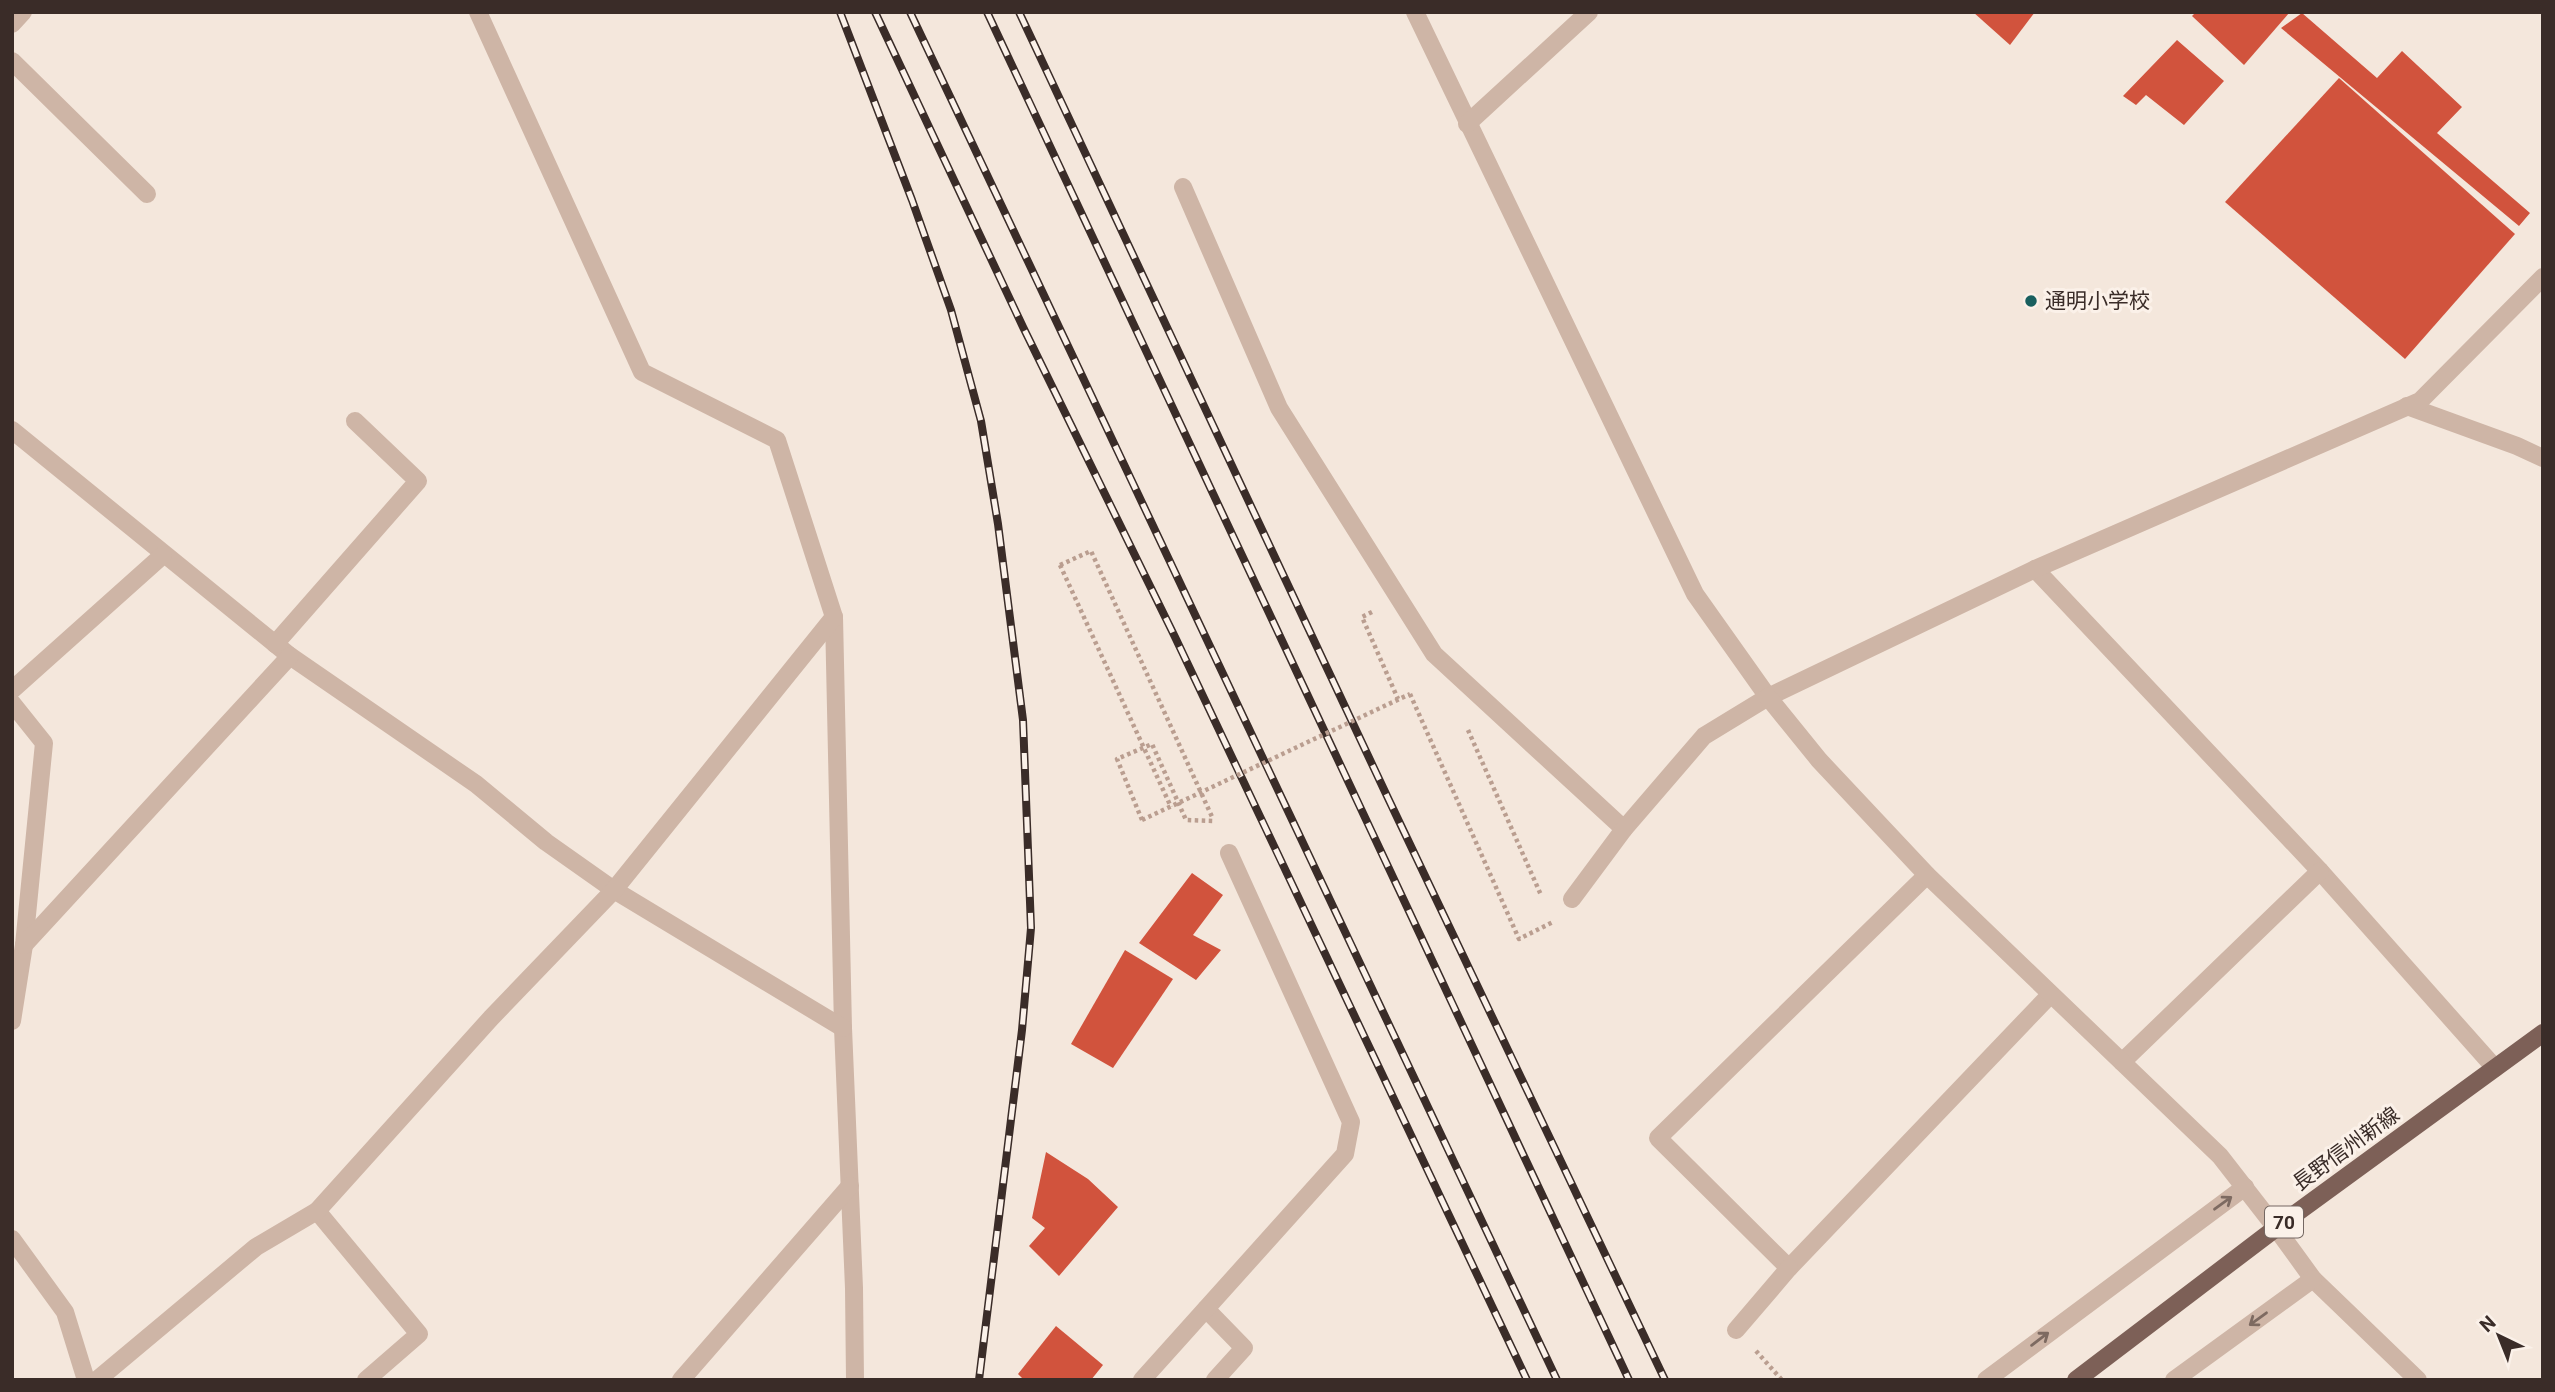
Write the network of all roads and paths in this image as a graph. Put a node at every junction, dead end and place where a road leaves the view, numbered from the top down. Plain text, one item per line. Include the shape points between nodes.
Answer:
1 (23, 12) edge
2 (478, 12) edge
3 (1415, 12) edge
4 (1588, 12) edge
5 (12, 23) edge
6 (12, 61) edge
7 (1467, 124) junction
8 (1183, 187) dead end
9 (147, 194) dead end
10 (2543, 276) edge
11 (2407, 407) junction
12 (355, 421) dead end
13 (12, 430) edge
14 (2543, 458) edge
15 (163, 555) junction
16 (2035, 569) junction
17 (834, 617) junction
18 (275, 644) junction
19 (290, 656) junction
20 (12, 690) edge
21 (1768, 697) junction
22 (12, 703) edge
23 (1465, 723) dead end
24 (1171, 807) junction
25 (1213, 819) dead end
26 (1186, 820) dead end
27 (1624, 829) junction
28 (1229, 853) dead end
29 (2320, 871) junction
30 (1927, 875) junction
31 (614, 890) junction
32 (1542, 898) dead end
33 (1572, 899) dead end
34 (1548, 910) dead end
35 (24, 945) junction
36 (2050, 995) junction
37 (12, 1021) edge
38 (843, 1028) junction
39 (2543, 1033) edge
40 (2122, 1062) junction
41 (2495, 1068) junction
42 (850, 1186) junction
43 (2245, 1187) junction
44 (317, 1211) junction
45 (2276, 1228) junction
46 (12, 1239) edge
47 (1789, 1268) junction
48 (2313, 1279) junction
49 (1206, 1309) junction
50 (1736, 1330) dead end
51 (86, 1380) edge
52 (97, 1380) edge
53 (366, 1380) edge
54 (681, 1380) edge
55 (855, 1380) edge
56 (1142, 1380) edge
57 (1214, 1380) edge
58 (1986, 1380) edge
59 (2076, 1380) edge
60 (2174, 1380) edge
61 (2418, 1380) edge

1 - 5 street
2 - 17 street via 642,372 777,440
3 - 7 street
4 - 7 street
6 - 9 street
7 - 21 street via 1695,594
8 - 27 street via 1279,408 1434,654
10 - 11 street via 2420,401
11 - 14 street
11 - 16 street
12 - 18 street via 418,481
13 - 15 street
15 - 18 street
15 - 20 street
16 - 21 street
16 - 29 street
17 - 31 street
17 - 38 street
18 - 19 street
19 - 31 street via 476,784
19 - 35 street
21 - 27 street via 1704,736
21 - 30 street via 1819,760
22 - 35 street via 44,743
23 - 32 path
24 - 25 path, bridge via 1060,565 1091,551
24 - 26 path, bridge via 1142,820 1117,760 1152,744
24 - 34 path, bridge via 1410,694 1519,939 1553,923
27 - 33 street
28 - 49 street via 1350,1122 1345,1154
29 - 40 street
29 - 41 street
30 - 36 street
30 - 47 street via 1658,1138
31 - 38 street
31 - 44 street
35 - 37 street
36 - 40 street
36 - 47 street
38 - 42 street
39 - 41 main road, 長野信州新線 / 70
40 - 43 street
41 - 45 main road, 長野信州新線 / 70
42 - 54 street
42 - 55 street
43 - 45 street
58 -> 43 street
44 - 52 street via 256,1247
44 - 53 street via 419,1334
45 - 48 street
45 - 59 main road, 長野信州新線 / 70
46 - 51 street via 65,1312
47 - 50 street
48 -> 60 street
48 - 61 street
49 - 56 street
49 - 57 street via 1244,1348

